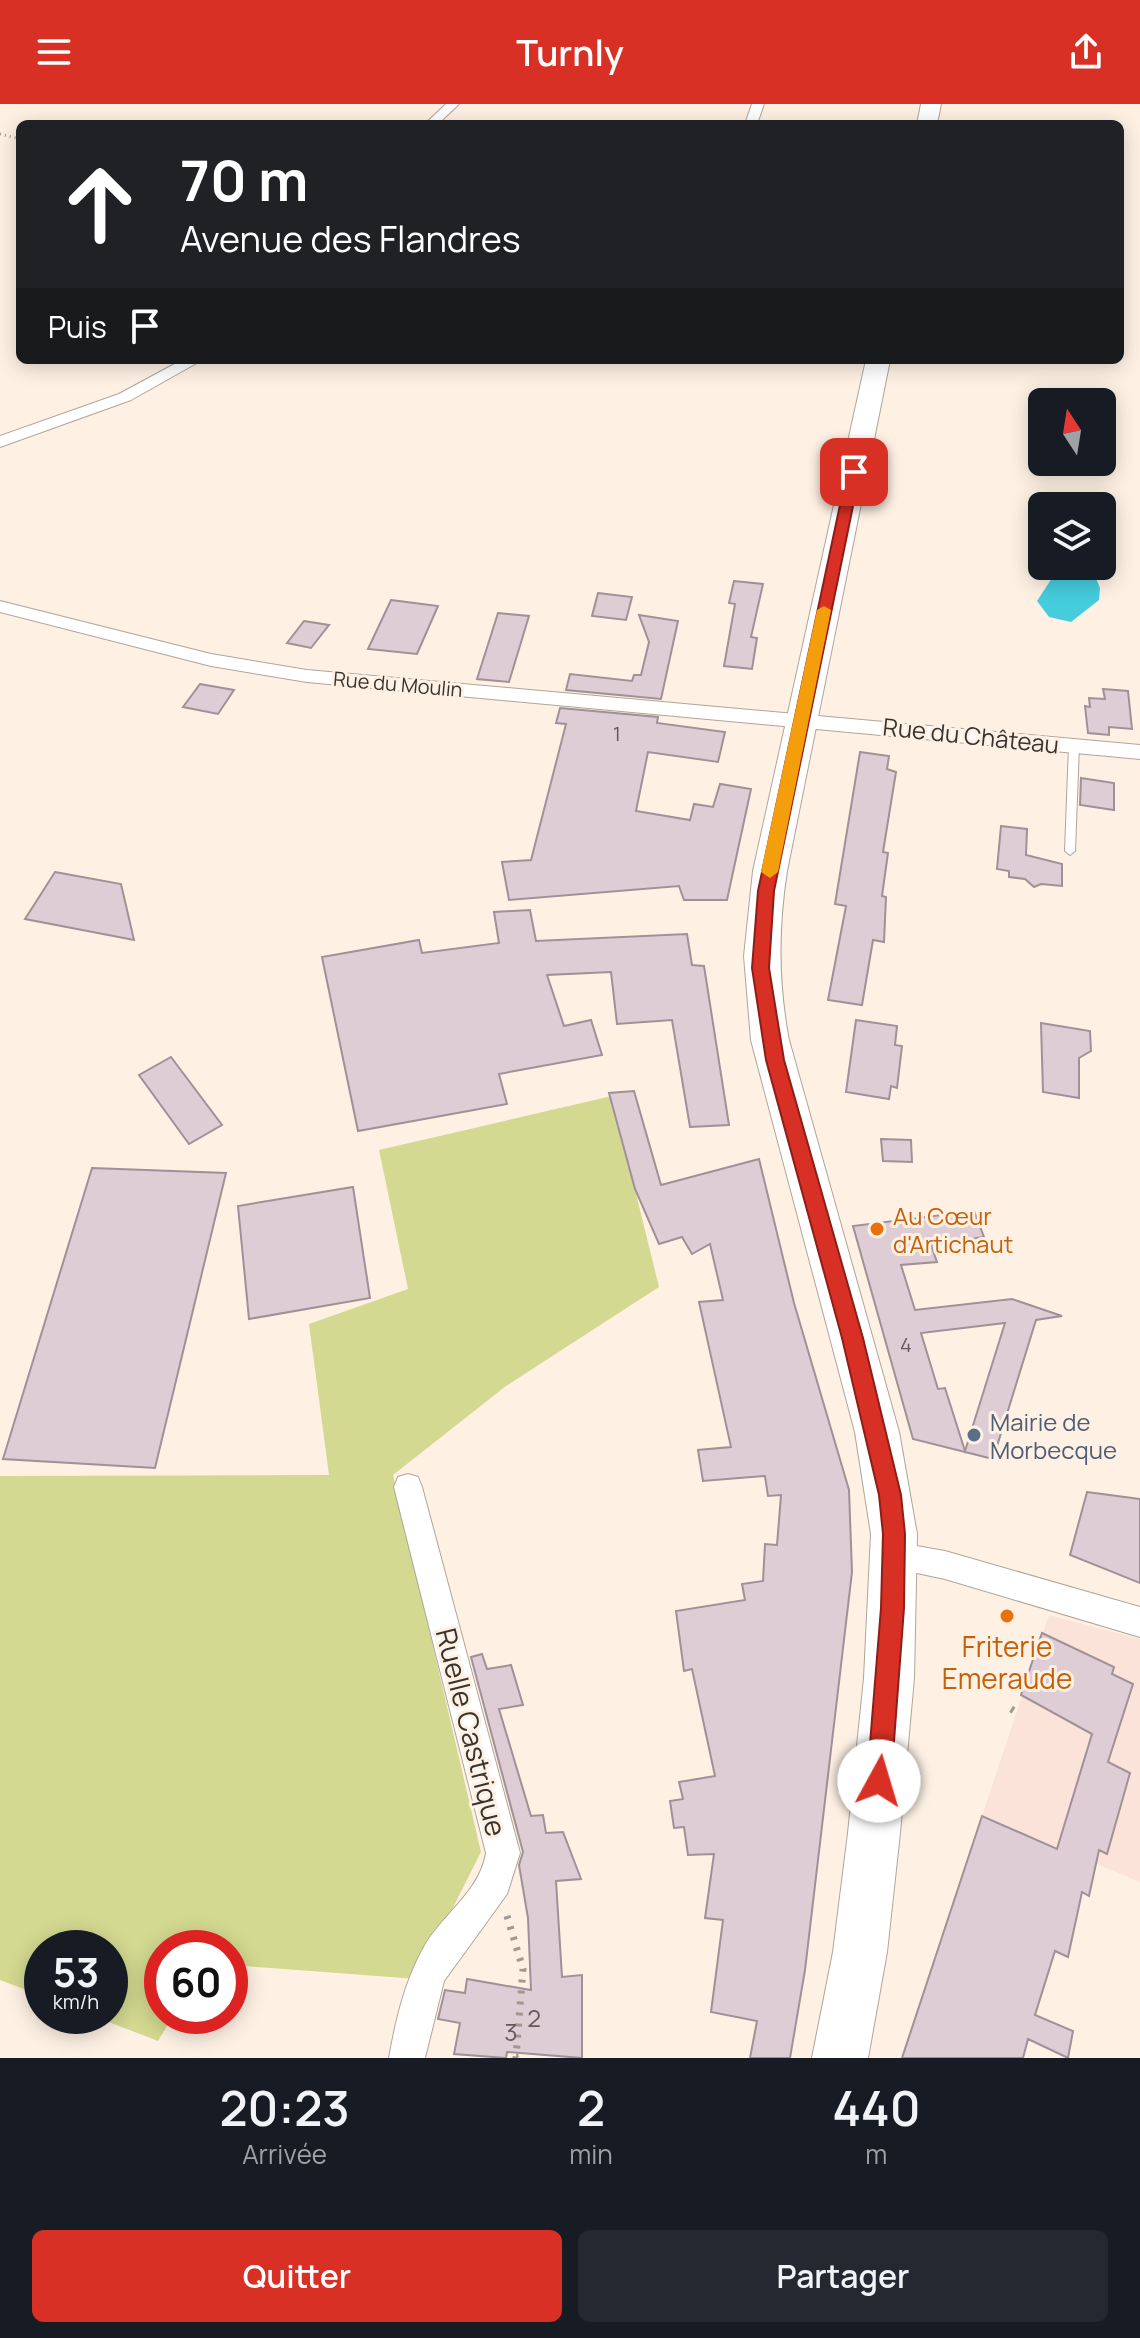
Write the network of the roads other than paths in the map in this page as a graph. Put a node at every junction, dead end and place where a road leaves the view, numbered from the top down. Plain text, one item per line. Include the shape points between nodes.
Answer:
1 (453, 104) edge
2 (435, 120) edge
3 (186, 364) edge
4 (877, 364) edge
5 (0, 442) edge
6 (0, 606) edge
7 (802, 720) junction
8 (1074, 745) junction
9 (1140, 752) edge
10 (1070, 851) dead end
11 (408, 1487) dead end
12 (894, 1556) junction
13 (1140, 1622) edge
14 (407, 2058) edge
15 (840, 2058) edge

1 - 2 street
3 - 5 street via 111,403
4 - 7 main road
6 - 7 street, Rue du Moulin via 283,673
7 - 8 street, Rue du Château
7 - 12 main road via 766,891 762,990 775,1060 877,1432 893,1515
8 - 9 street, Rue du Château
8 - 10 lane
11 - 14 street, Ruelle Castrique via 503,1862 492,1887 430,1973
12 - 13 street via 945,1565
12 - 15 main road via 887,1705 865,1914

